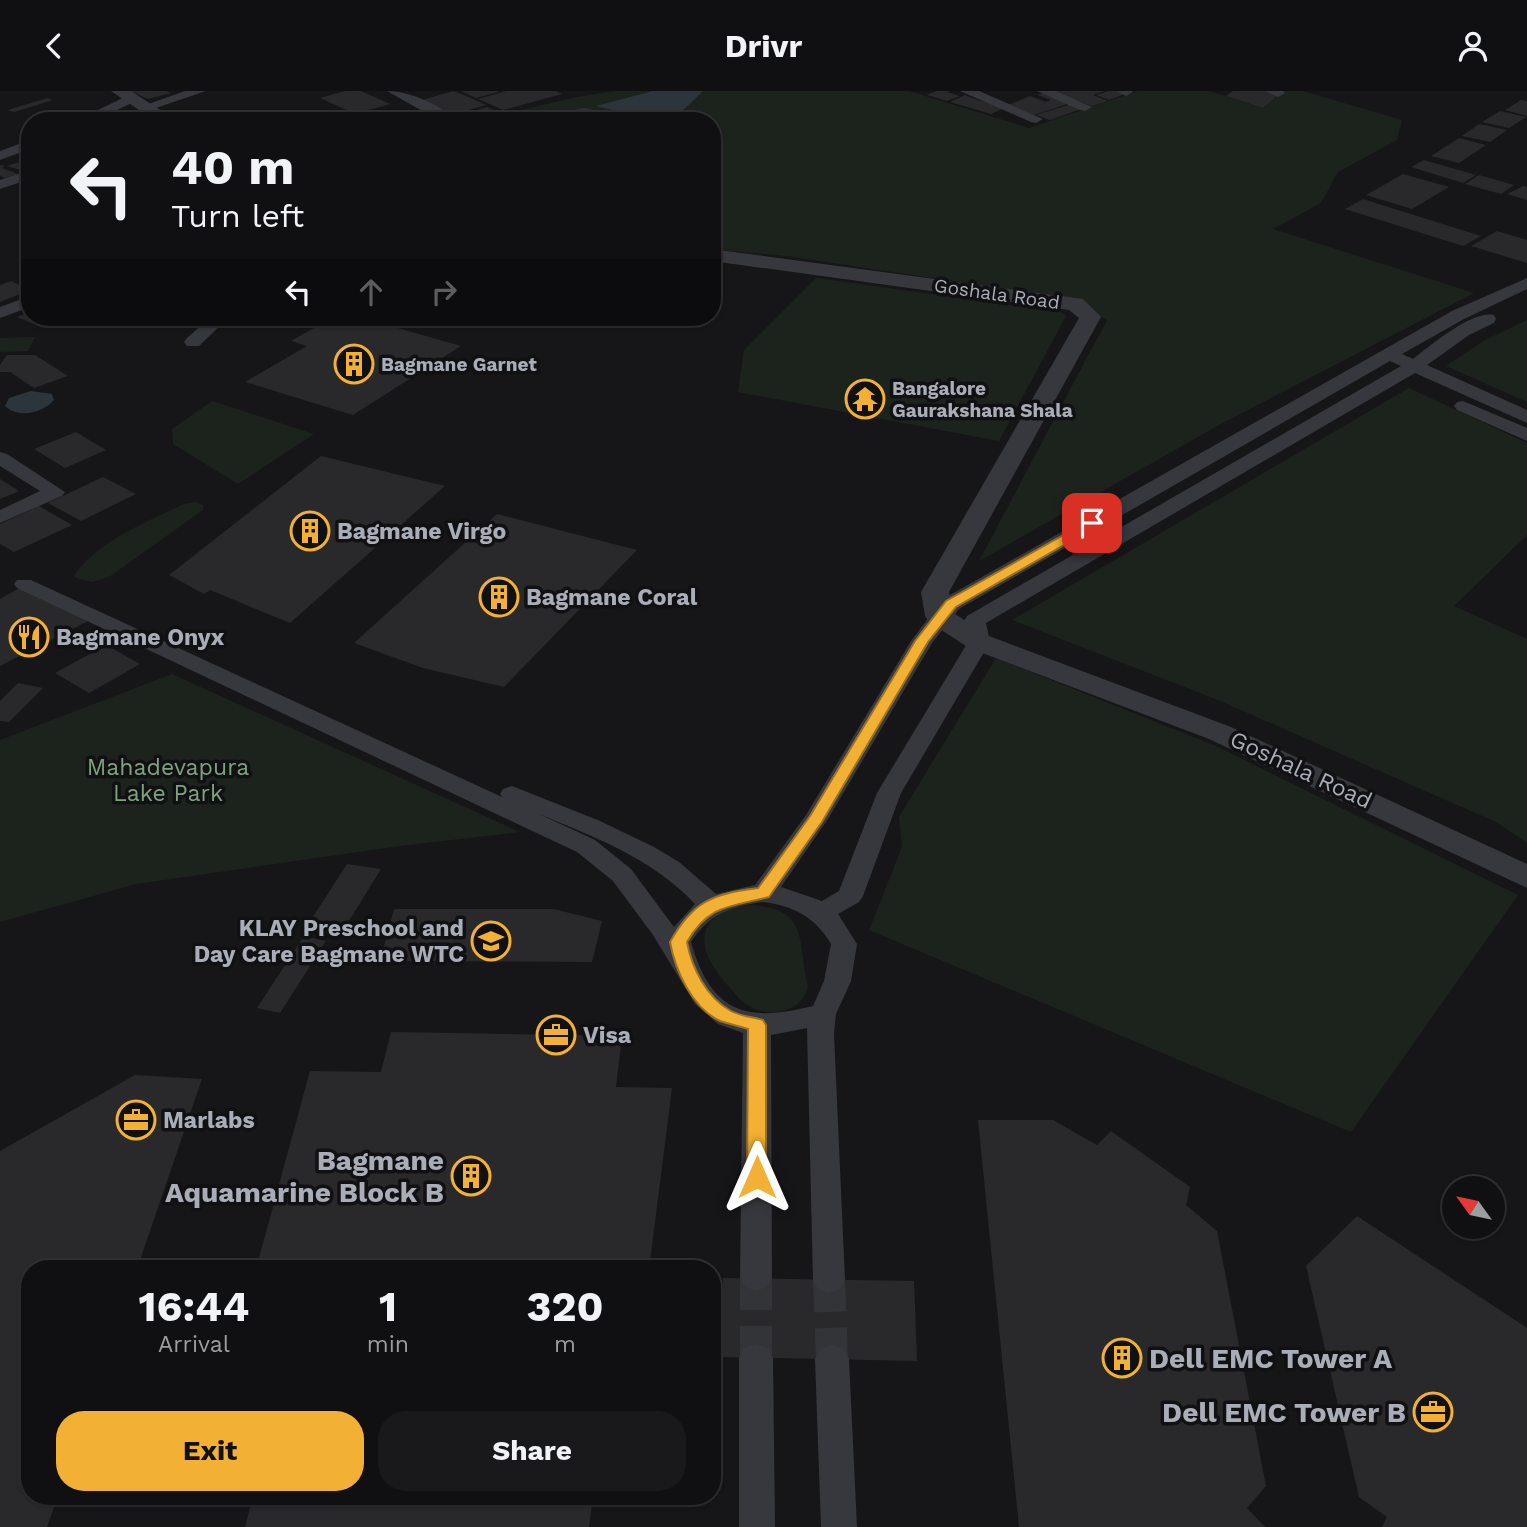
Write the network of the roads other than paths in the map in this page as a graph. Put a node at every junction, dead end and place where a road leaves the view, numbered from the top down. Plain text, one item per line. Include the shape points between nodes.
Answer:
1 (199, 91) edge
2 (394, 91) edge
3 (967, 91) edge
4 (1037, 91) edge
5 (1044, 91) edge
6 (125, 94) edge
7 (1000, 104) junction
8 (148, 107) junction
9 (1085, 107) dead end
10 (96, 112) edge
11 (156, 112) edge
12 (436, 112) edge
13 (1036, 119) dead end
14 (21, 148) edge
15 (0, 156) edge
16 (21, 177) edge
17 (0, 185) edge
18 (721, 256) edge
19 (1527, 283) edge
20 (1527, 301) edge
21 (21, 305) edge
22 (0, 313) edge
23 (212, 326) edge
24 (193, 342) dead end
25 (1382, 358) junction
26 (1406, 371) junction
27 (1527, 417) edge
28 (1527, 435) edge
29 (0, 458) edge
30 (0, 517) edge
31 (942, 604) junction
32 (977, 632) junction
33 (1527, 872) edge
34 (763, 893) junction
35 (711, 905) junction
36 (822, 912) junction
37 (682, 961) junction
38 (822, 1014) junction
39 (757, 1025) junction
40 (757, 1279) tunnel mouth
41 (829, 1280) tunnel mouth
42 (756, 1358) tunnel mouth
43 (832, 1359) tunnel mouth
44 (757, 1527) edge
45 (839, 1527) edge

1 - 8 street
2 - 12 street
3 - 7 street
4 - 7 street
5 - 9 street
6 - 8 street
6 - 10 street
7 - 13 street
8 - 11 street
14 - 15 street
16 - 17 street
18 - 31 street, Goshala Road via 1075,305 1090,317
19 - 25 street
20 - 26 street via 1463,331
21 - 22 street
23 - 24 street
25 - 26 street
25 - 31 street
26 - 27 street
26 - 28 street
26 - 32 street
29 - 30 street via 55,492
31 - 32 street, Goshala Road
31 - 34 street via 817,819
32 - 33 street, Goshala Road via 1220,733
32 - 36 street via 889,793 850,896
34 - 35 street
34 - 36 street via 793,896
35 - 37 street via 690,921 678,942
35 - 37 street via 662,862 32,579 586,846 622,875
36 - 38 street via 844,944 840,979
37 - 39 street via 691,981 724,1015
38 - 39 street
38 - 41 street
39 - 40 street
42 - 44 street
43 - 45 street

